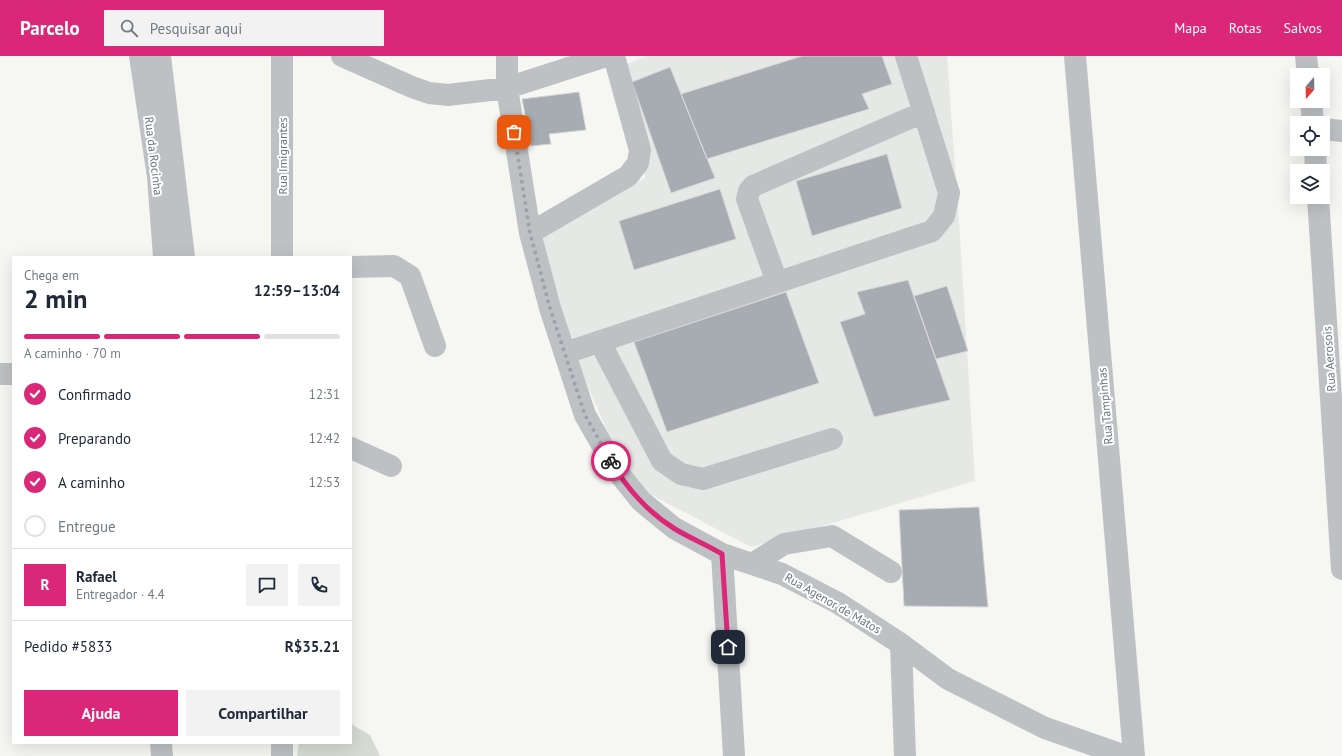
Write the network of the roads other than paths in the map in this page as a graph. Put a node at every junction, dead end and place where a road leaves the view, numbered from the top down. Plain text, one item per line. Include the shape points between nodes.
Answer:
1 (140, 56) edge
2 (160, 56) edge
3 (282, 56) edge
4 (342, 56) edge
5 (507, 56) edge
6 (606, 56) edge
7 (614, 56) edge
8 (906, 56) edge
9 (1076, 56) edge
10 (1306, 56) edge
11 (1307, 68) edge
12 (507, 88) junction
13 (924, 112) junction
14 (1330, 130) edge
15 (1342, 131) edge
16 (1318, 204) edge
17 (530, 233) junction
18 (164, 256) edge
19 (184, 256) edge
20 (282, 256) edge
21 (352, 267) edge
22 (776, 282) junction
23 (600, 342) junction
24 (435, 346) dead end
25 (565, 353) junction
26 (0, 374) edge
27 (12, 374) edge
28 (832, 439) dead end
29 (352, 448) edge
30 (391, 466) dead end
31 (722, 554) junction
32 (752, 564) junction
33 (1342, 569) edge
34 (891, 572) dead end
35 (901, 644) junction
36 (161, 744) edge
37 (282, 744) edge
38 (162, 756) edge
39 (282, 756) edge
40 (734, 756) edge
41 (905, 756) edge
42 (1125, 756) edge
43 (1134, 756) edge

1 - 18 street, Rua da Rocinha via 158,178
2 - 19 street
3 - 20 street, Rua Imigrantes
4 - 12 street via 429,93 448,95
5 - 12 street, Rua Agenor de Matos
6 - 12 street
7 - 17 street via 640,150 638,163 628,176
8 - 13 street
9 - 43 street, Rua Tampinhas
10 - 11 street
12 - 17 street, Rua Agenor de Matos
13 - 22 street via 753,186 747,199
13 - 22 street via 949,193 944,216 932,231
14 - 15 street
16 - 33 street, Rua Aerosois
17 - 25 street, Rua Agenor de Matos
21 - 24 street via 394,266 410,276
22 - 23 street
23 - 25 street
23 - 28 street via 662,461 682,474 703,479
25 - 31 street, Rua Agenor de Matos via 585,415 622,477 641,501 674,528
26 - 27 street
29 - 30 street
31 - 32 street, Rua Agenor de Matos
31 - 40 street
32 - 34 street via 784,544 832,536
32 - 35 street, Rua Agenor de Matos via 782,574 838,603
35 - 41 street
35 - 42 street, Rua Agenor de Matos via 948,679 1045,728
36 - 38 street
37 - 39 street

